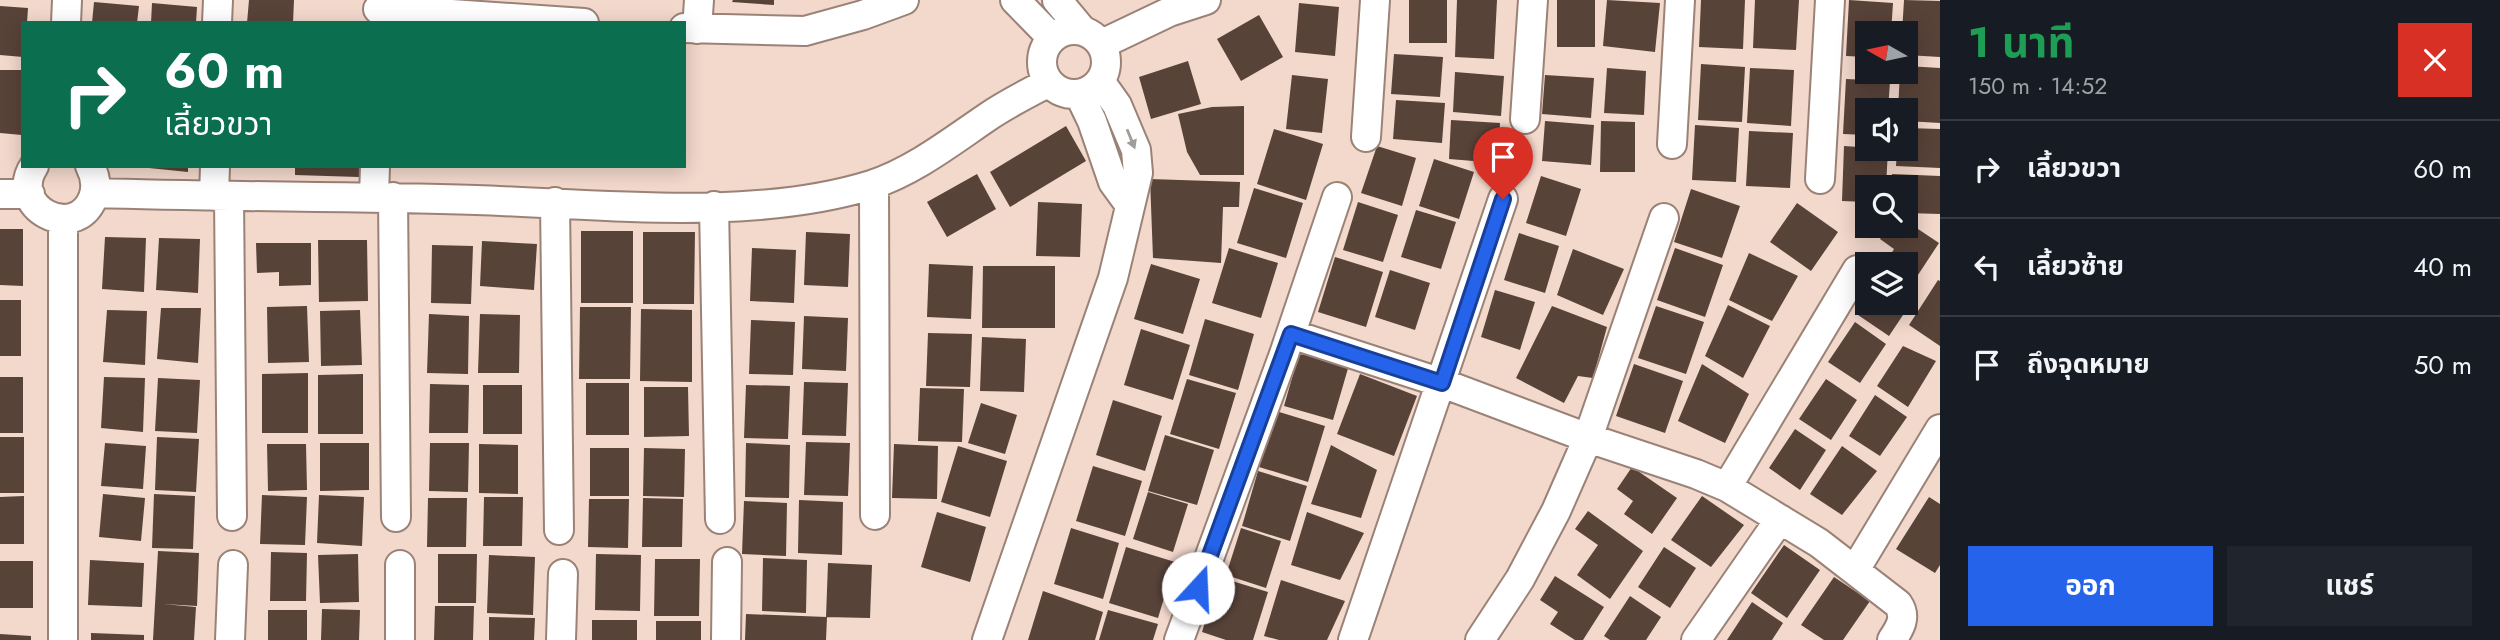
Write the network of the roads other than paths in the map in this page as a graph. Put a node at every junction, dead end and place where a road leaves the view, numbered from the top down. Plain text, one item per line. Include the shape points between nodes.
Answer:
1 (66, 0) edge
2 (218, 0) edge
3 (699, 0) edge
4 (904, 0) edge
5 (1057, 0) edge
6 (1206, 0) edge
7 (1375, 0) edge
8 (1533, 0) edge
9 (1680, 0) edge
10 (1830, 0) edge
11 (1020, 2) edge
12 (864, 7) edge
13 (535, 10) edge
14 (378, 11) edge
15 (66, 21) edge
16 (217, 21) edge
17 (576, 21) edge
18 (691, 28) edge
19 (1092, 37) junction
20 (1052, 38) junction
21 (1049, 82) junction
22 (1090, 87) junction
23 (1525, 119) dead end
24 (1366, 136) dead end
25 (1672, 144) dead end
26 (33, 168) edge
27 (215, 168) edge
28 (376, 168) edge
29 (93, 179) edge
30 (1820, 179) dead end
31 (874, 184) junction
32 (0, 194) edge
33 (30, 194) junction
34 (222, 196) junction
35 (384, 197) junction
36 (1337, 197) dead end
37 (1503, 199) dead end
38 (555, 202) junction
39 (714, 206) junction
40 (1664, 218) dead end
41 (63, 219) junction
42 (1855, 273) edge
43 (1291, 334) junction
44 (1442, 383) junction
45 (1940, 429) edge
46 (1588, 439) junction
47 (1727, 487) junction
48 (874, 515) dead end
49 (232, 516) dead end
50 (396, 517) dead end
51 (720, 519) dead end
52 (1780, 519) junction
53 (559, 530) dead end
54 (727, 562) dead end
55 (233, 565) dead end
56 (400, 565) dead end
57 (1855, 570) junction
58 (563, 574) dead end
59 (63, 640) edge
60 (230, 640) edge
61 (400, 640) edge
62 (561, 640) edge
63 (726, 640) edge
64 (987, 640) edge
65 (1180, 640) edge
66 (1353, 640) edge
67 (1480, 640) edge
68 (1696, 640) edge
69 (1892, 640) edge

1 - 15 street
2 - 16 street
3 - 18 street
4 - 12 street
5 - 19 street
6 - 19 street
7 - 24 street
8 - 23 street
9 - 25 street
10 - 30 street
11 - 20 street
12 - 18 street via 805,31
13 - 14 street
13 - 17 street
19 - 20 street via 1066,30
19 - 22 street via 1107,57 1106,69
20 - 21 street via 1042,60
21 - 22 street via 1068,93
21 - 31 street via 944,148
22 - 64 street via 1117,105 1136,150 1138,173 1114,278
26 - 33 street
27 - 34 street
28 - 35 street
29 - 34 street
29 - 41 street via 91,203 74,217
31 - 39 street via 799,201
31 - 48 street
32 - 33 street
33 - 41 street via 42,213
34 - 35 street
34 - 49 street
35 - 38 street
35 - 50 street
36 - 43 street
37 - 44 street
38 - 39 street
38 - 53 street
39 - 51 street
40 - 46 street
41 - 59 street
42 - 47 street
43 - 44 street
43 - 65 street
44 - 46 street
44 - 66 street
45 - 57 street
46 - 47 street
46 - 67 street via 1520,579
47 - 52 street
52 - 57 street
52 - 68 street
54 - 63 street
55 - 60 street
56 - 61 street
57 - 69 street via 1902,610 1903,619
58 - 62 street

